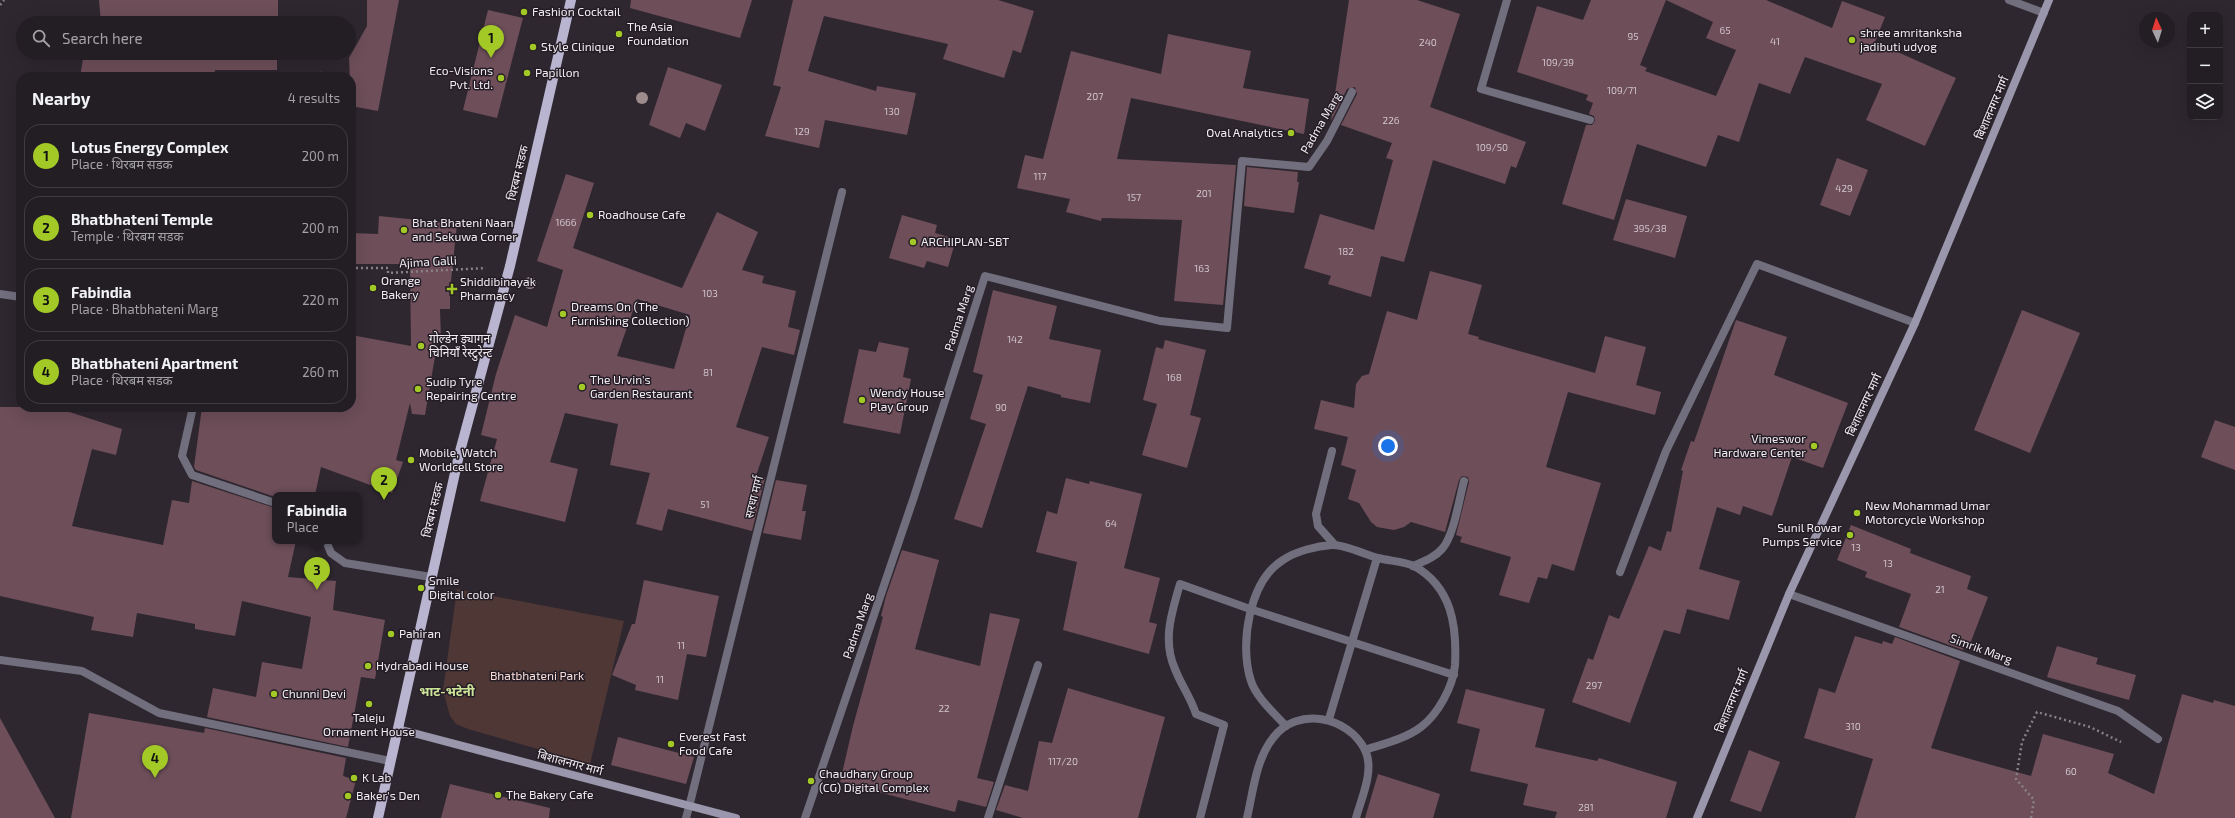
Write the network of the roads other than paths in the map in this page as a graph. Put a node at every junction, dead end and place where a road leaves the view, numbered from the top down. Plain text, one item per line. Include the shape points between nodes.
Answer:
1 (571, 0) edge
2 (1507, 0) edge
3 (2009, 0) edge
4 (2049, 0) edge
5 (2044, 13) junction
6 (1352, 92) dead end
7 (1590, 120) dead end
8 (842, 192) dead end
9 (0, 294) edge
10 (16, 296) edge
11 (1915, 323) junction
12 (192, 412) edge
13 (1332, 451) dead end
14 (1464, 481) dead end
15 (272, 502) edge
16 (327, 544) edge
17 (1334, 544) junction
18 (1376, 558) junction
19 (1413, 566) junction
20 (1620, 572) dead end
21 (431, 577) junction
22 (1789, 594) junction
23 (1250, 609) junction
24 (1352, 642) junction
25 (0, 660) edge
26 (1038, 665) dead end
27 (1454, 675) junction
28 (1329, 719) junction
29 (1286, 726) junction
30 (398, 729) junction
31 (2158, 739) dead end
32 (1365, 750) junction
33 (390, 761) junction
34 (689, 807) junction
35 (378, 818) edge
36 (686, 818) edge
37 (736, 818) edge
38 (805, 818) edge
39 (988, 818) edge
40 (1200, 818) edge
41 (1247, 818) edge
42 (1356, 818) edge
43 (1697, 818) edge

1 - 21 main road, थिरबम सडक via 510,266 458,455
2 - 7 street via 1481,89
3 - 5 street
4 - 5 main road, बिशालनगर मार्ग
5 - 11 main road, बिशालनगर मार्ग
6 - 38 street, Padma Marg via 1327,141 1309,167 1242,161 1227,328 1160,321 985,276 914,497
8 - 34 street, सरधा मार्ग
9 - 10 street
11 - 20 street via 1757,264 1666,451
11 - 22 main road, बिशालनगर मार्ग
12 - 15 street via 182,456 192,475
13 - 17 street via 1316,514 1318,526
14 - 19 street via 1448,539 1443,548 1432,558
16 - 21 street via 331,553 345,563
17 - 18 street
17 - 23 street via 1312,548 1283,560 1262,582
18 - 19 street
18 - 24 street
19 - 27 street via 1437,585 1452,611 1456,639
21 - 30 main road, थिरबम सडक
22 - 31 street, Simrik Marg via 2118,711
22 - 43 main road, बिशालनगर मार्ग
23 - 24 street
23 - 29 street via 1246,651 1251,682
23 - 40 street via 1180,584 1171,615 1168,645 1174,669 1189,694 1196,714 1224,725
24 - 27 street
24 - 28 street
25 - 33 street via 82,671 159,713
26 - 39 street
27 - 32 street via 1441,704 1421,727 1393,741
28 - 29 street via 1307,719
28 - 32 street via 1346,728
29 - 41 street via 1274,736 1263,752
30 - 33 main road, थिरबम सडक
30 - 34 main road, बिशालनगर मार्ग
32 - 42 street via 1367,780
33 - 35 main road, थिरबम सडक
34 - 36 street, सरधा मार्ग
34 - 37 main road, बिशालनगर मार्ग

